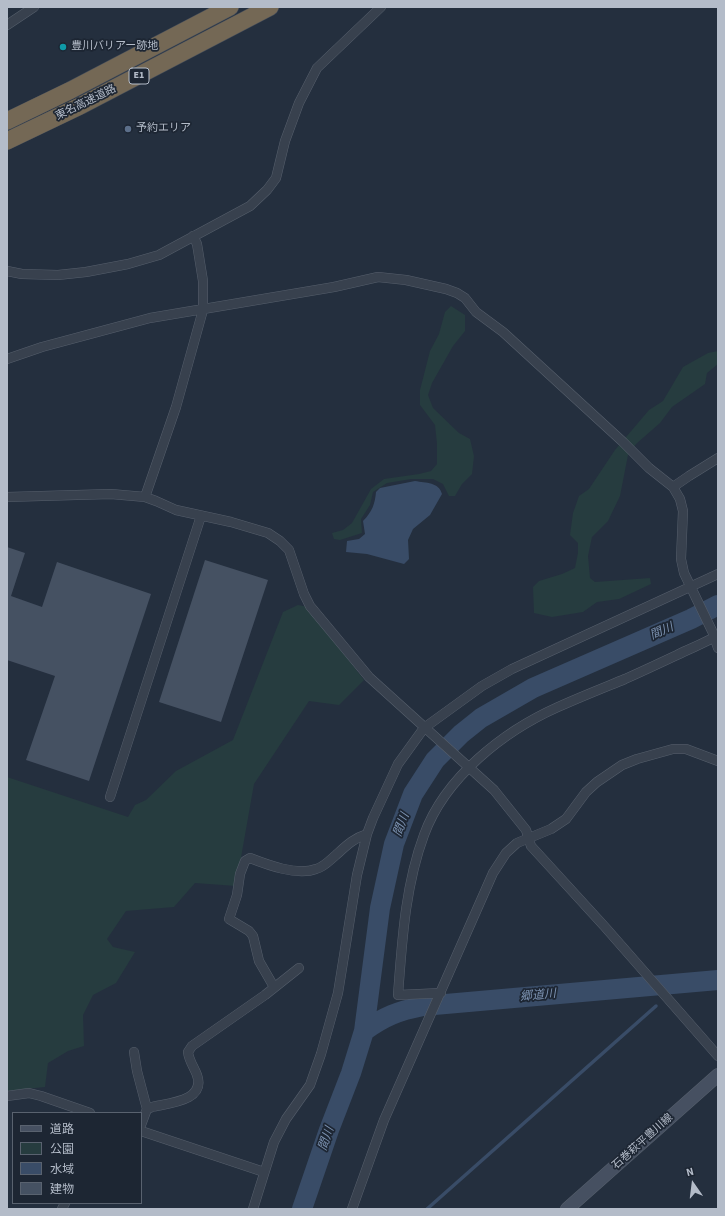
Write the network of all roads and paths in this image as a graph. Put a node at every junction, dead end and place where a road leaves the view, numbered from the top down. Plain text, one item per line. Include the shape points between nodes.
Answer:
1 (34, 7) edge
2 (230, 7) edge
3 (270, 7) edge
4 (381, 7) edge
5 (7, 24) edge
6 (7, 121) edge
7 (7, 140) edge
8 (193, 236) junction
9 (7, 271) edge
10 (203, 310) junction
11 (7, 359) edge
12 (718, 458) edge
13 (673, 487) junction
14 (7, 497) edge
15 (145, 497) junction
16 (201, 516) junction
17 (718, 574) edge
18 (691, 589) junction
19 (715, 635) edge
20 (718, 648) edge
21 (426, 730) junction
22 (718, 761) edge
23 (467, 767) junction
24 (110, 797) dead end
25 (367, 834) junction
26 (528, 838) junction
27 (299, 968) dead end
28 (274, 987) junction
29 (440, 995) junction
30 (134, 1052) dead end
31 (718, 1056) edge
32 (718, 1075) edge
33 (7, 1096) edge
34 (147, 1110) junction
35 (87, 1112) edge
36 (142, 1122) edge
37 (142, 1131) edge
38 (264, 1172) junction
39 (252, 1209) edge
40 (352, 1209) edge
41 (567, 1209) edge

1 - 5 street
2 - 6 highway, 東名高速道路 / E1
3 - 7 highway, 東名高速道路 / E1 via 80,106
4 - 8 street via 317,68 299,103 285,141 276,178 267,190 250,206
8 - 9 street via 159,255 86,272 58,275
8 - 10 street via 197,244 203,281
10 - 11 street via 150,318
10 - 13 street via 378,277 406,280 457,293 465,298 476,312 504,332 649,468
10 - 15 street via 176,406
12 - 13 street
13 - 18 street via 683,511 681,559
14 - 15 street via 111,494
15 - 16 street via 176,510
16 - 21 street via 268,533 280,541 289,550 310,606 369,677
16 - 24 street
17 - 18 street
18 - 19 street
18 - 21 street via 512,669 482,686
19 - 20 street
19 - 23 street via 625,679 533,719
21 - 23 street
21 - 25 street via 398,764
22 - 26 street via 686,749 673,749 637,758 597,782 586,792 566,819 551,829
23 - 26 street via 494,790 526,830
23 - 29 street via 449,790 424,834 407,901 398,995
25 - 28 street via 354,839 316,870 304,872 250,858 245,861 229,918 253,936 260,961
25 - 38 street via 357,875 338,993 321,1054 310,1085 274,1142
26 - 29 street via 506,852 493,873
26 - 31 street via 531,846
27 - 28 street
28 - 34 street via 192,1046 188,1052 189,1058 198,1076 199,1086 190,1097 152,1106
29 - 40 street via 384,1120
30 - 34 street
32 - 41 main road, 石巻萩平豊川線
33 - 35 street via 29,1093
34 - 36 street
37 - 38 street
38 - 39 street

